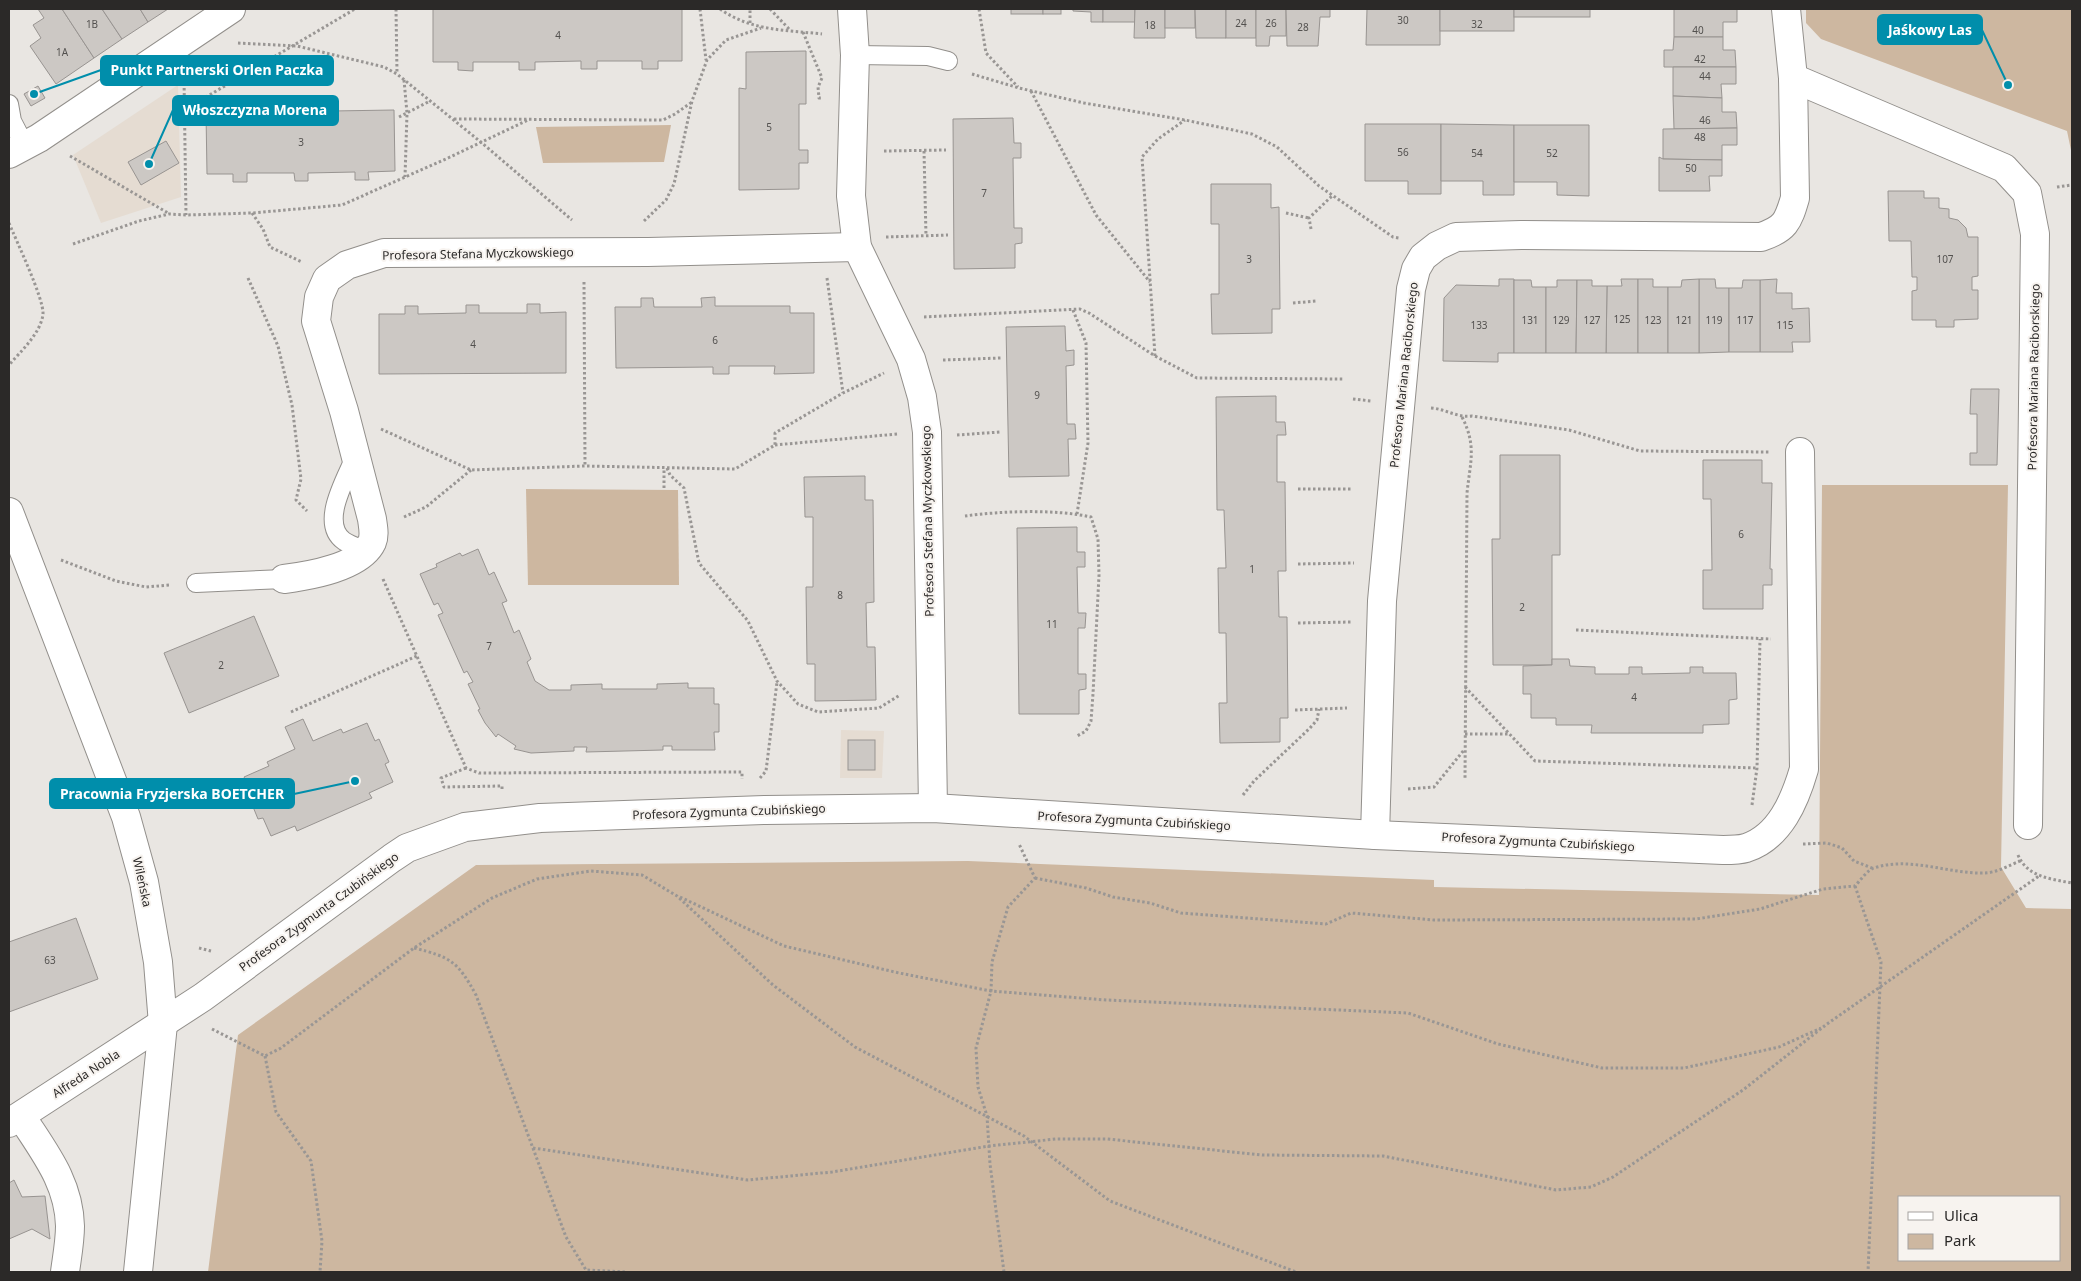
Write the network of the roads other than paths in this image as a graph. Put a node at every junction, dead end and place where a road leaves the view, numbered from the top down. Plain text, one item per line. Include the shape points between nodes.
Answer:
1 (231, 9) edge
2 (852, 9) edge
3 (1786, 9) edge
4 (855, 49) junction
5 (948, 62) road end
6 (1792, 78) junction
7 (9, 104) edge
8 (24, 146) edge
9 (869, 242) junction
10 (1800, 452) road end
11 (355, 457) junction
12 (9, 512) edge
13 (371, 541) junction
14 (284, 579) joint
15 (196, 582) road end
16 (933, 808) junction
17 (2028, 825) road end
18 (1375, 835) junction
19 (163, 1024) junction
20 (15, 1120) edge
21 (65, 1272) edge
22 (138, 1272) edge

1 - 8 street
2 - 4 street, Profesora Stefana Myczkowskiego
3 - 6 street, Profesora Mariana Raciborskiego
4 - 5 lane via 928,56
4 - 9 street, Profesora Stefana Myczkowskiego via 851,196
6 - 17 street, Profesora Mariana Raciborskiego via 2004,168 2027,193 2035,234
6 - 18 street, Profesora Mariana Raciborskiego via 1795,198 1790,217 1777,232 1761,237 1456,237 1423,257 1410,289 1382,601
7 - 8 lane via 12,121
9 - 11 street, Profesora Stefana Myczkowskiego via 584,252 384,253 347,265 327,278 319,297 316,321
9 - 16 street, Profesora Stefana Myczkowskiego via 894,322 912,363 922,397 927,434
10 - 18 street, Profesora Zygmunta Czubińskiego via 1804,769 1796,795 1782,820 1768,835 1746,848 1722,850
11 - 13 street
11 - 13 lane via 334,508 333,521 343,541
12 - 19 street, Wileńska via 126,817 144,882 158,962
13 - 14 street via 343,565 320,574
14 - 15 lane
16 - 18 street, Profesora Zygmunta Czubińskiego
16 - 19 street, Profesora Zygmunta Czubińskiego via 540,818 465,827 407,848
19 - 20 street, Alfreda Nobla
19 - 22 street, Wileńska
20 - 21 street via 57,1172 66,1197 70,1227

